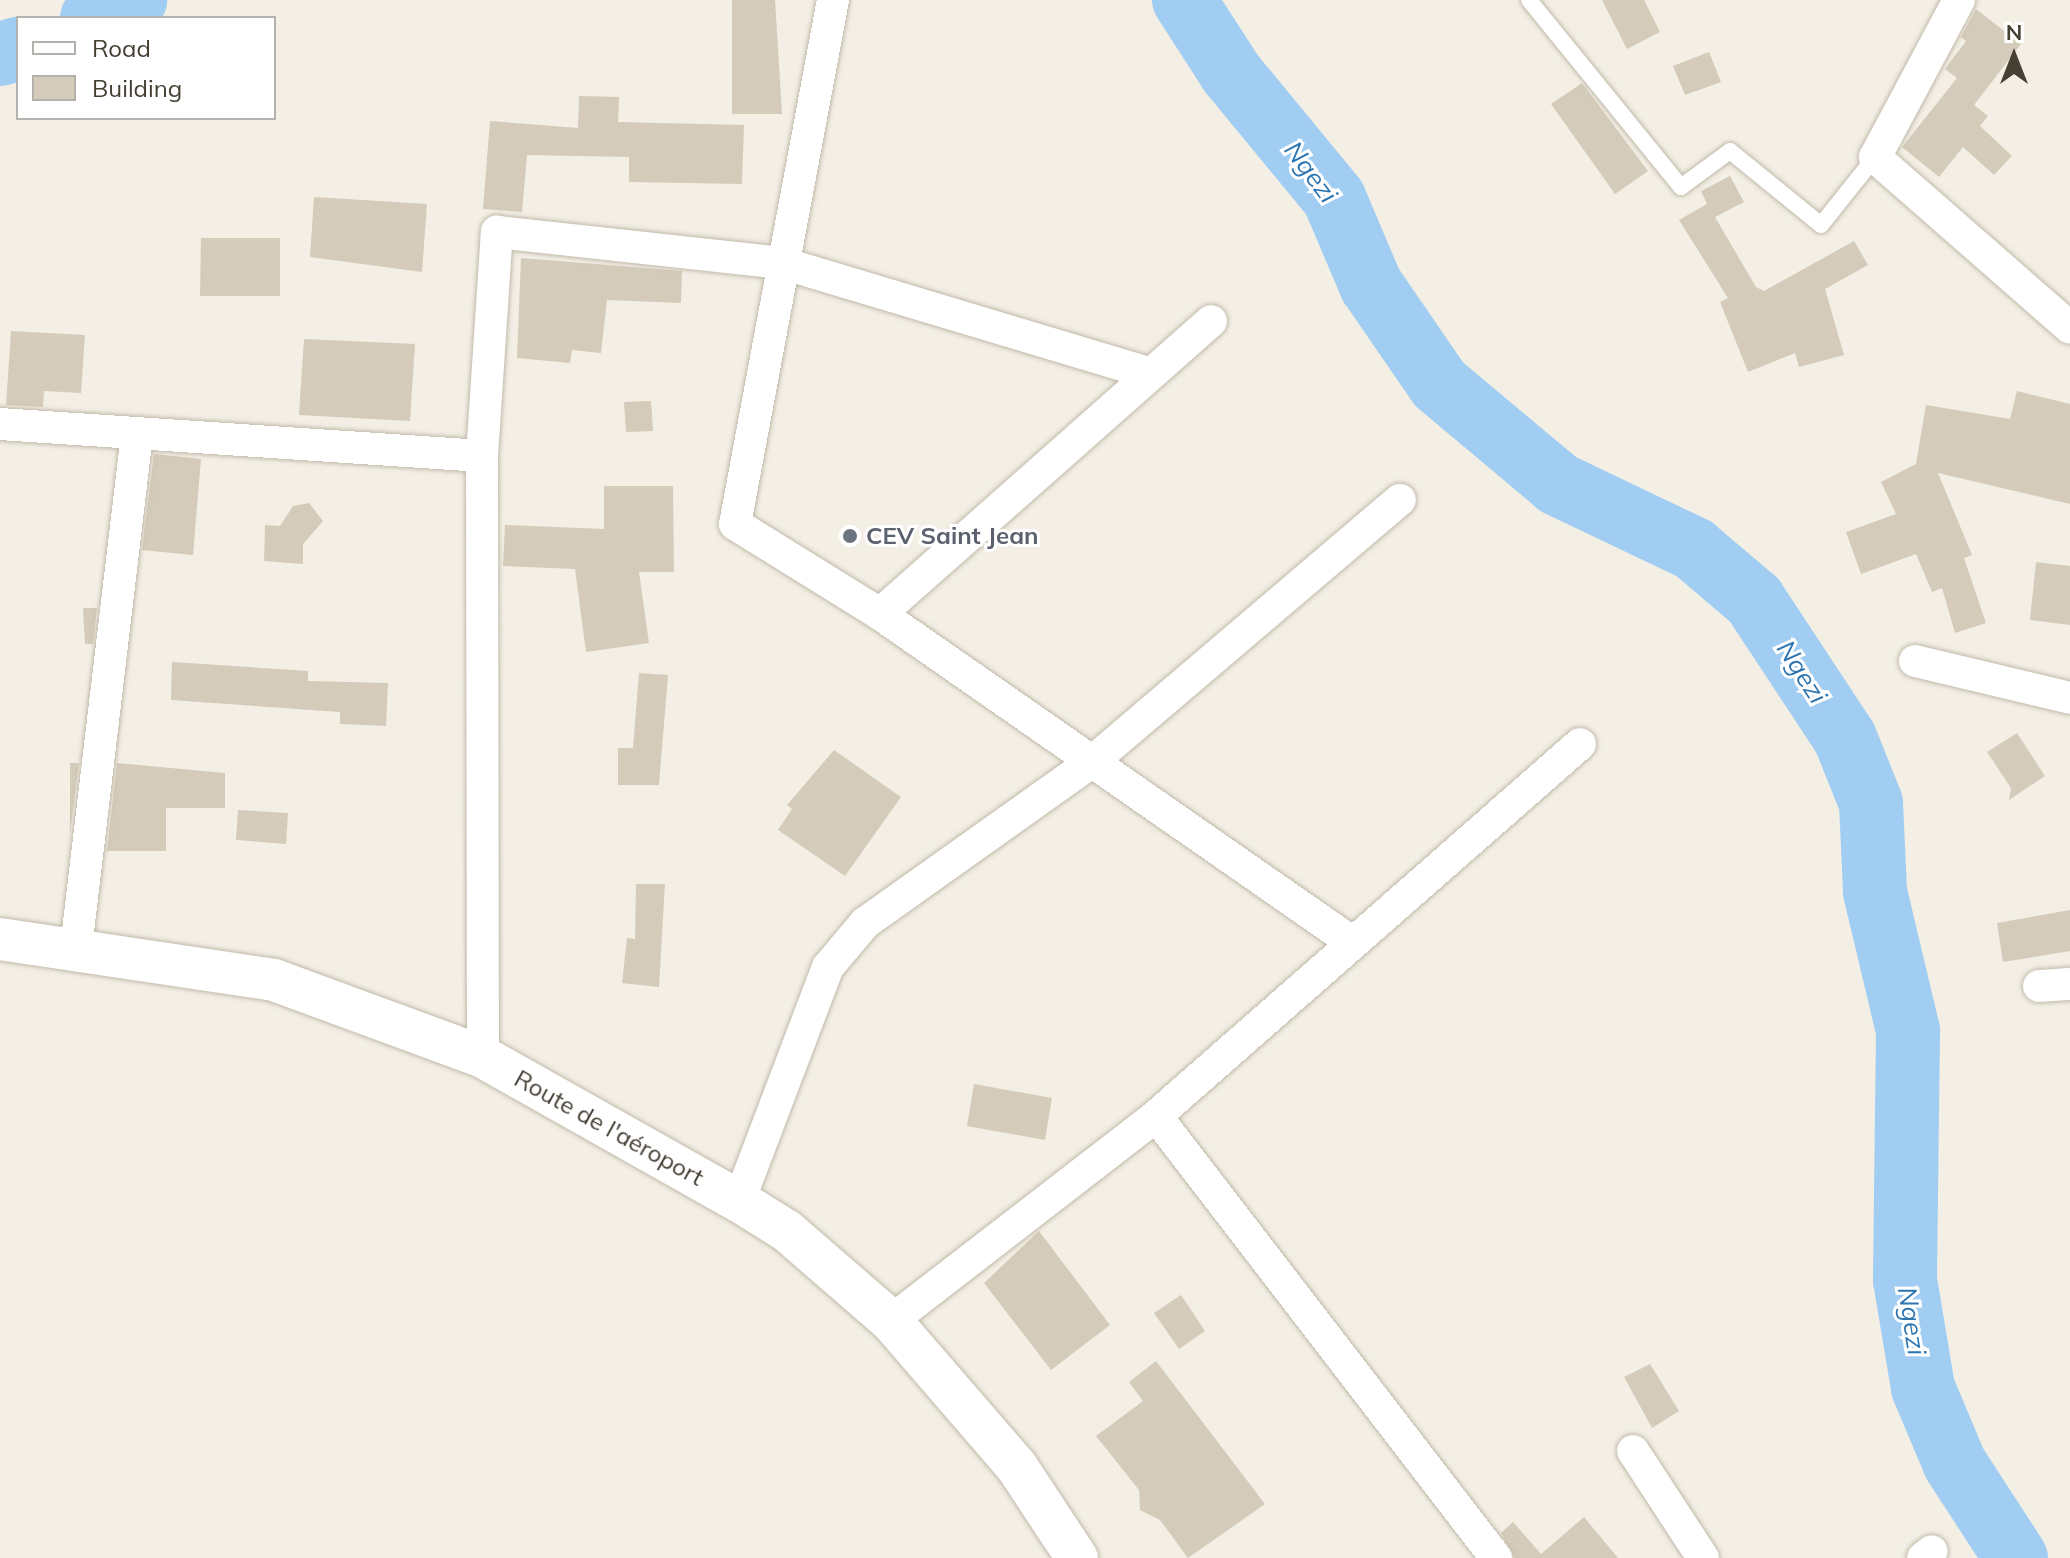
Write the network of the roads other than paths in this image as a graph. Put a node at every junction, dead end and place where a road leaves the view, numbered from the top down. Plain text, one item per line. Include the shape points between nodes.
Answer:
1 (833, 0) edge
2 (1529, 0) edge
3 (1959, 0) edge
4 (1875, 157) junction
5 (782, 263) junction
6 (1211, 321) dead end
7 (2070, 328) edge
8 (1151, 374) junction
9 (0, 424) edge
10 (137, 434) junction
11 (482, 456) junction
12 (1400, 500) dead end
13 (880, 614) junction
14 (1915, 661) dead end
15 (2070, 698) edge
16 (1580, 744) dead end
17 (1093, 761) junction
18 (0, 939) edge
19 (1353, 943) junction
20 (76, 948) junction
21 (483, 1057) junction
22 (1156, 1116) junction
23 (739, 1201) junction
24 (891, 1321) junction
25 (1633, 1451) dead end
26 (1077, 1558) edge
27 (1496, 1558) edge
28 (1703, 1558) edge

1 - 5 street
2 - 4 lane via 1681,187 1730,151 1821,225
3 - 4 street
4 - 7 street
5 - 8 street
5 - 11 street via 497,232
5 - 13 street via 735,524
6 - 8 street
8 - 13 street
9 - 10 street
10 - 11 street
10 - 20 street
11 - 21 street
12 - 17 street
13 - 17 street
14 - 15 street
16 - 19 street
17 - 19 street
17 - 23 street via 865,923 828,967
18 - 20 street, Route de l'aéroport
19 - 22 street
20 - 21 street, Route de l'aéroport via 274,980
21 - 23 street, Route de l'aéroport
22 - 24 street
22 - 27 street
23 - 24 street, Route de l'aéroport via 787,1231
24 - 26 street, Route de l'aéroport via 1017,1467
25 - 28 street

